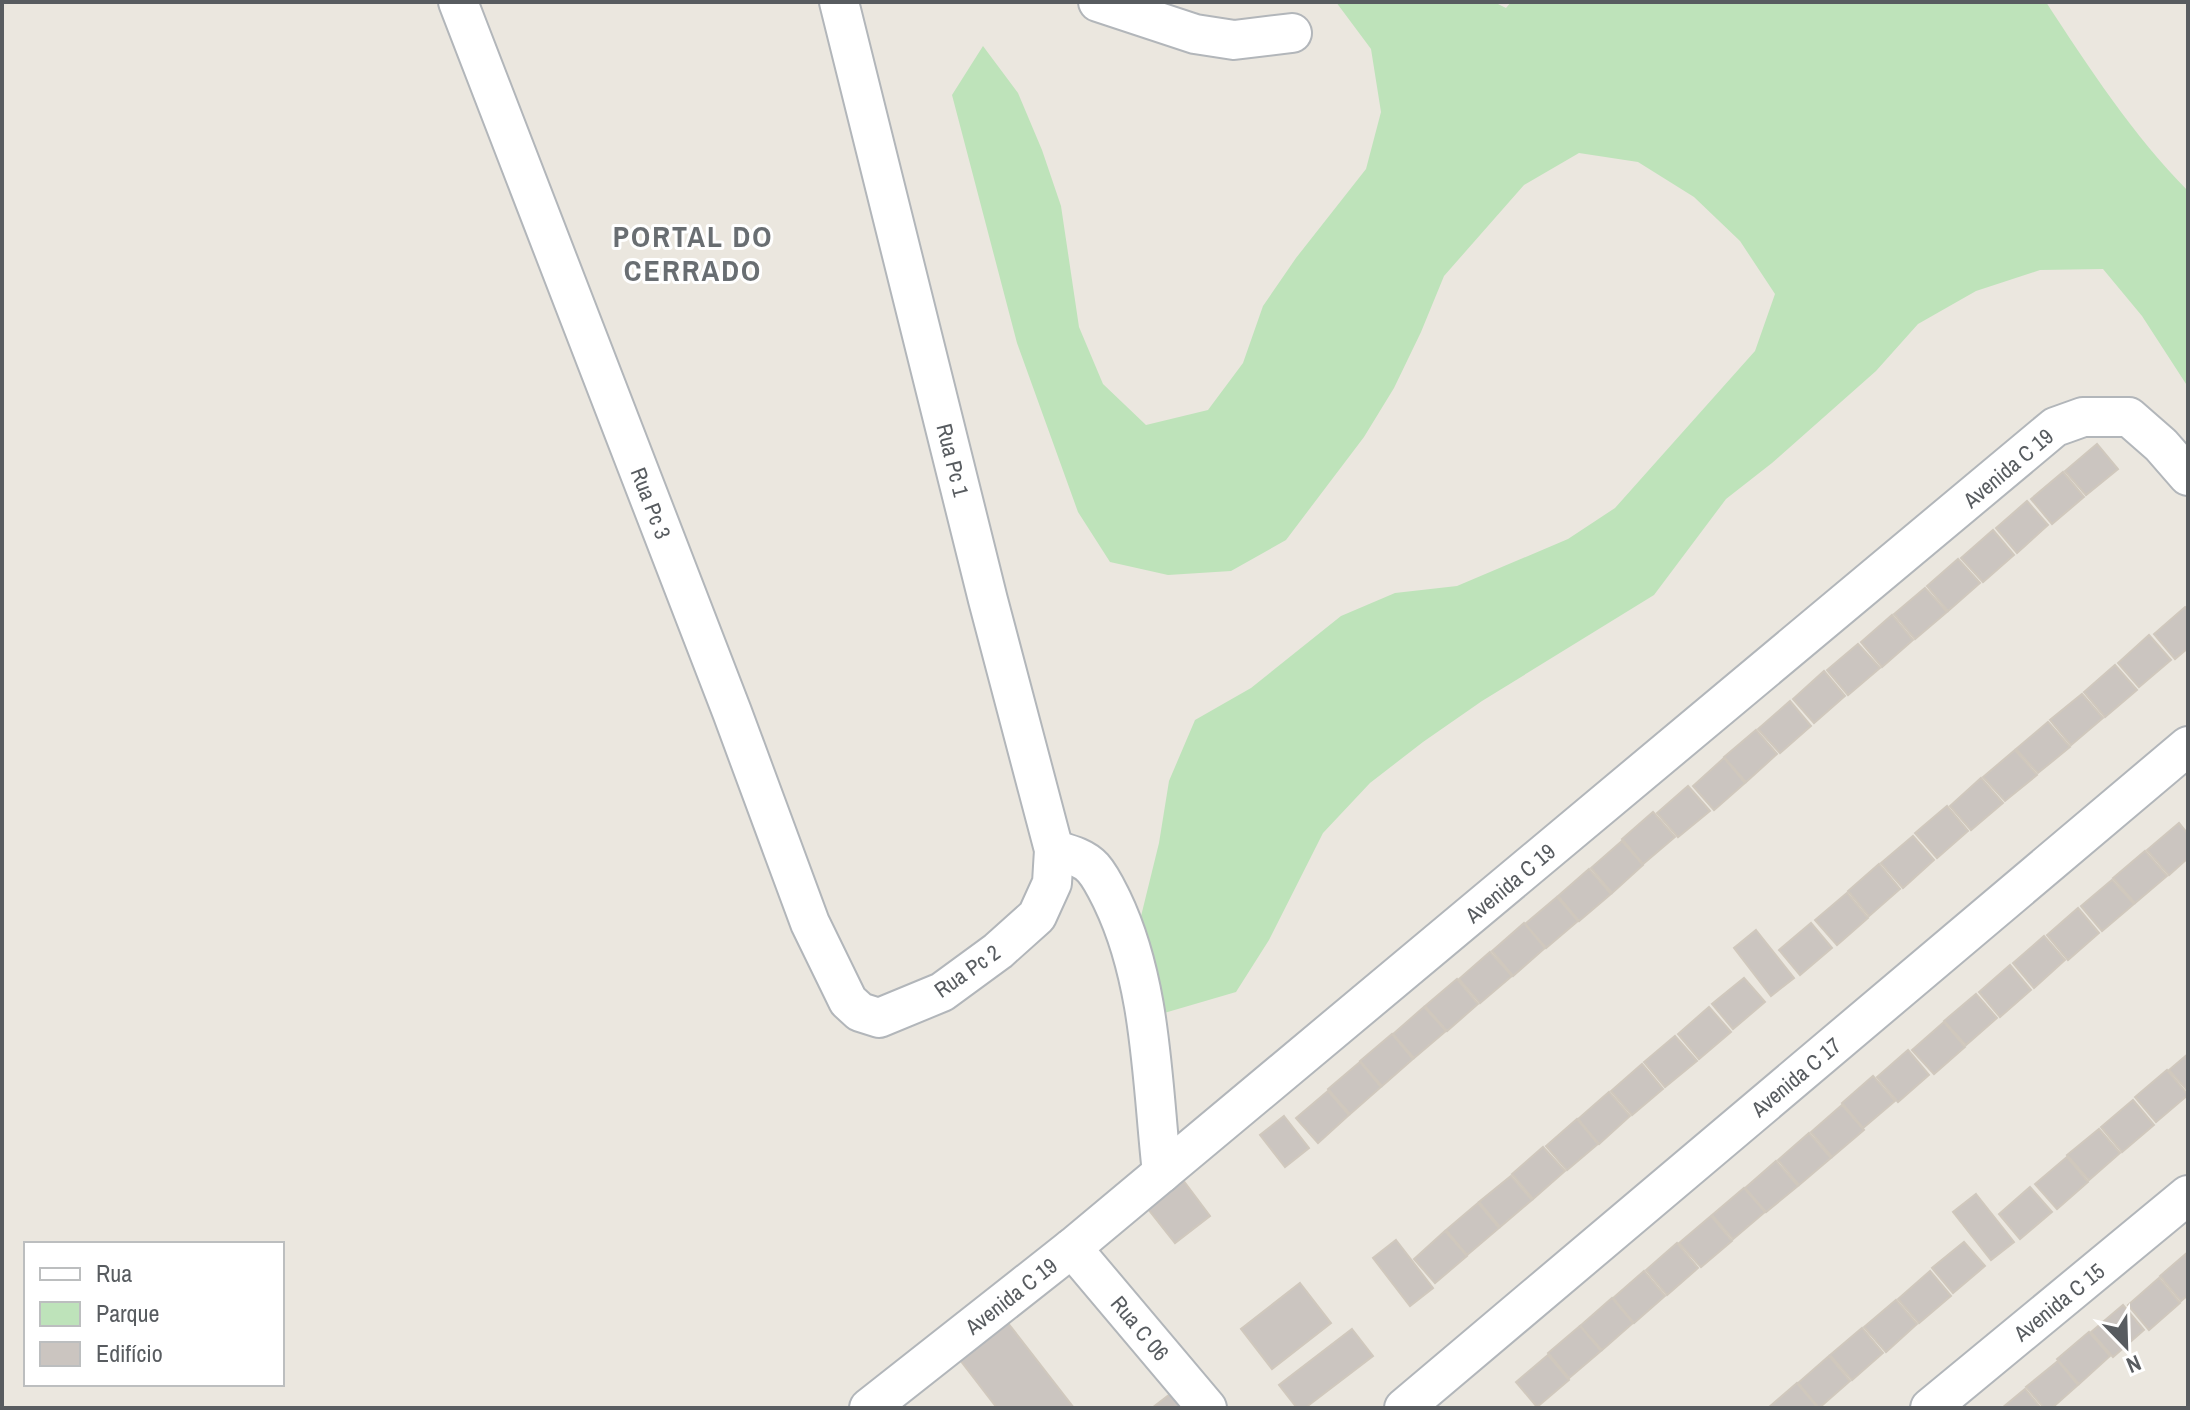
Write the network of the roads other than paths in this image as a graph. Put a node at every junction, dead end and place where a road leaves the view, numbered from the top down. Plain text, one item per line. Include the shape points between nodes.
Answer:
1 (458, 2) edge
2 (839, 2) edge
3 (1098, 2) edge
4 (1292, 33) dead end
5 (2188, 476) edge
6 (2188, 746) edge
7 (1054, 850) junction
8 (1037, 916) joint
9 (848, 1001) joint
10 (1162, 1173) junction
11 (2188, 1195) edge
12 (1072, 1248) junction
13 (869, 1408) edge
14 (1207, 1408) edge
15 (1404, 1408) edge
16 (1930, 1408) edge

1 - 9 street, Rua Pc 3 via 810,923
2 - 7 street, Rua Pc 1
3 - 4 street via 1195,34 1234,40
5 - 10 street, Avenida C 19 via 2129,417 2083,417 2055,427
6 - 15 street, Avenida C 17
7 - 8 street, Rua Pc 1 via 1052,883
7 - 10 street via 1093,868 1125,927 1141,983
8 - 9 street, Rua Pc 2 via 942,992 879,1018
10 - 12 street, Avenida C 19
11 - 16 street, Avenida C 15
12 - 13 street, Avenida C 19
12 - 14 street, Rua C 06

